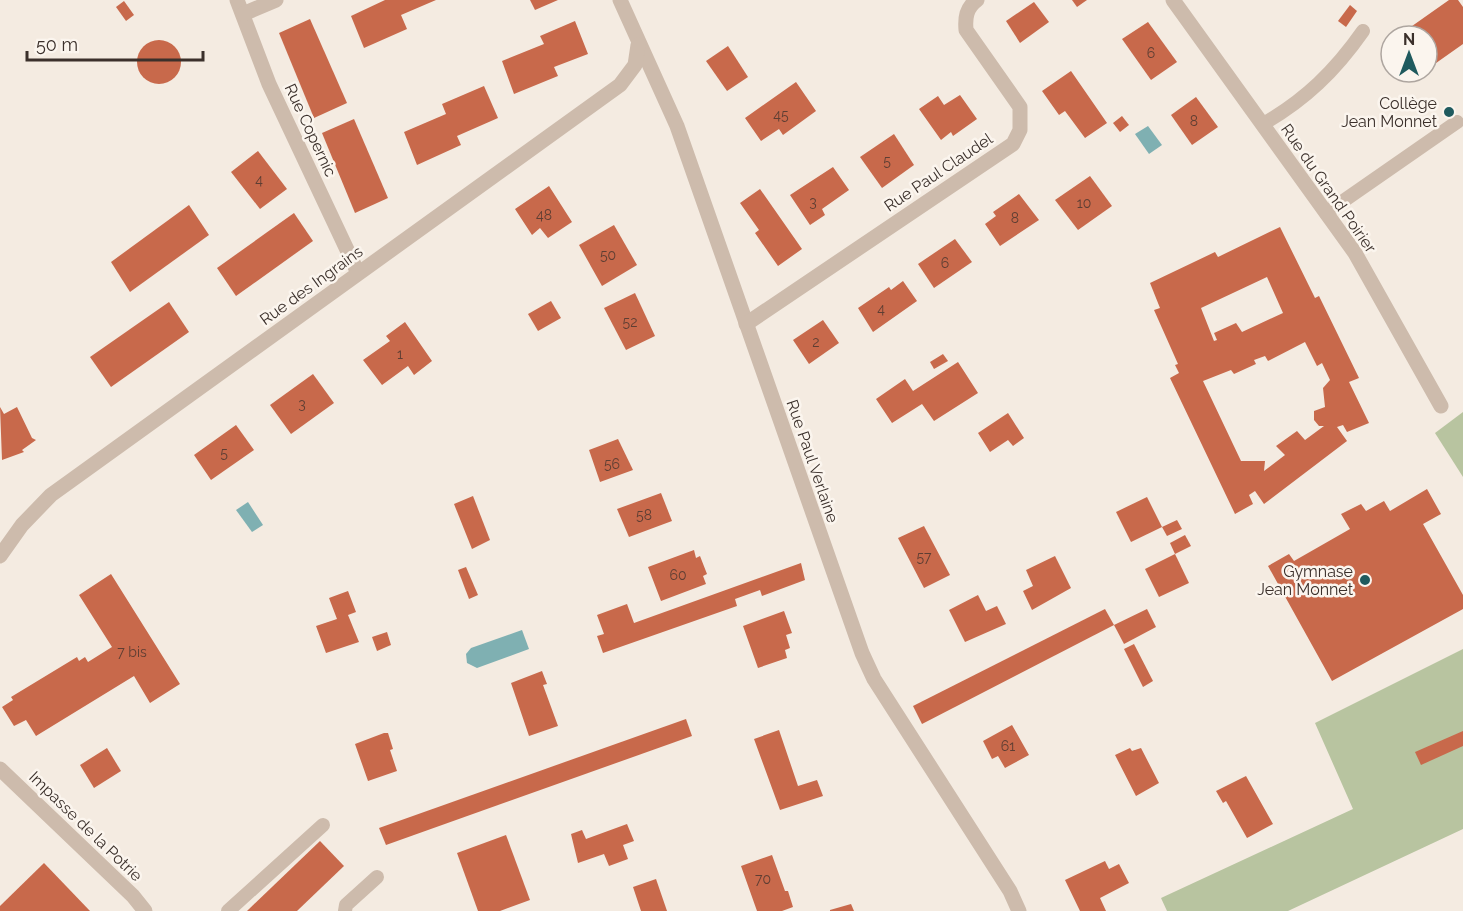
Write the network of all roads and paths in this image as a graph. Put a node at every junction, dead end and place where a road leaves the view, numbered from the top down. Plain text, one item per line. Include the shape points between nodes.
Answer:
1 (237, 0) edge
2 (276, 0) edge
3 (620, 0) edge
4 (977, 0) edge
5 (1173, 0) edge
6 (243, 14) junction
7 (1363, 31) dead end
8 (638, 45) junction
9 (1457, 122) dead end
10 (1263, 124) junction
11 (1326, 213) junction
12 (358, 273) junction
13 (746, 324) junction
14 (1441, 406) dead end
15 (0, 556) edge
16 (0, 769) edge
17 (323, 825) dead end
18 (377, 877) dead end
19 (145, 911) edge
20 (228, 911) edge
21 (345, 911) edge
22 (1019, 911) edge

1 - 6 street, Rue Copernic
2 - 6 street
3 - 8 street, Rue Paul Verlaine
4 - 13 street, Rue Paul Claudel via 965,18 966,30 1020,107 1020,130 1012,144
5 - 10 street, Rue du Grand Poirier
6 - 12 street, Rue Copernic via 269,84
7 - 10 lane via 1340,64 1313,91
8 - 12 street, Rue des Ingrains via 635,65 620,85
8 - 13 street, Rue Paul Verlaine via 677,126
9 - 11 lane
10 - 11 street, Rue du Grand Poirier
11 - 14 street, Rue du Grand Poirier via 1355,253
12 - 15 street, Rue des Ingrains via 51,495 22,525
13 - 22 street, Rue Paul Verlaine via 870,671
16 - 19 street, Impasse de la Potrie
17 - 20 lane
18 - 21 lane via 346,905

